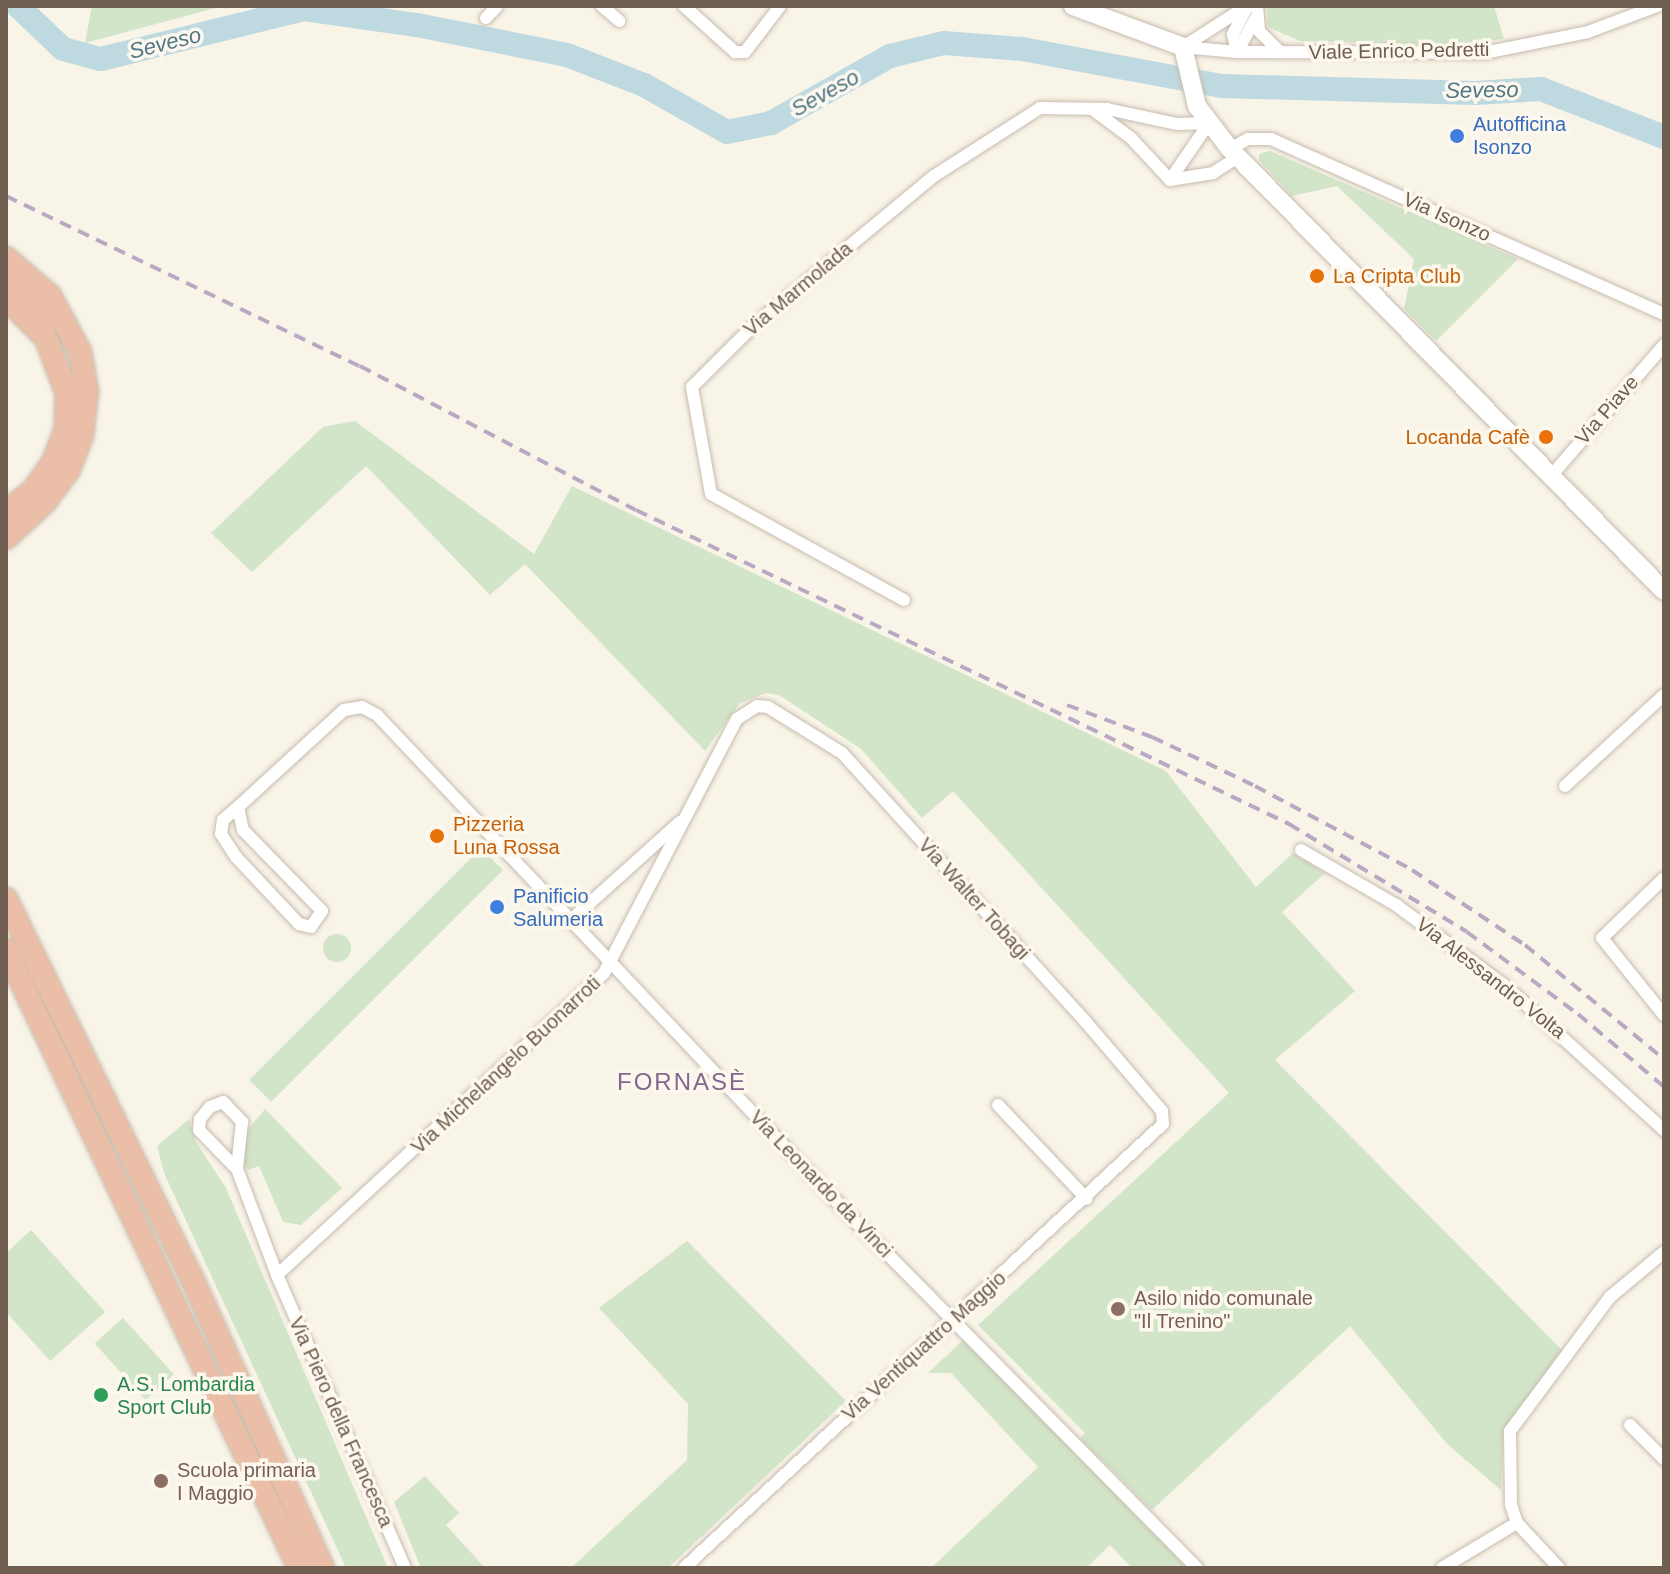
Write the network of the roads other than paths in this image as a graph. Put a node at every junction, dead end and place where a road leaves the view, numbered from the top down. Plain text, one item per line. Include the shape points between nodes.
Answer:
1 (497, 6) edge
2 (602, 6) edge
3 (684, 6) edge
4 (1073, 6) edge
5 (1248, 6) edge
6 (1657, 6) edge
7 (773, 9) edge
8 (1256, 12) edge
9 (486, 18) dead end
10 (619, 21) dead end
11 (1183, 47) junction
12 (1237, 52) junction
13 (1280, 52) junction
14 (1092, 109) junction
15 (1209, 123) junction
16 (1234, 153) junction
17 (1170, 180) junction
18 (6, 258) edge
19 (6, 280) edge
20 (6, 298) edge
21 (1663, 315) edge
22 (1664, 345) edge
23 (87, 391) junction
24 (1551, 476) junction
25 (6, 511) edge
26 (6, 538) edge
27 (1664, 591) edge
28 (904, 600) dead end
29 (1664, 695) edge
30 (757, 706) joint
31 (1565, 786) dead end
32 (238, 807) junction
33 (685, 817) junction
34 (1301, 850) dead end
35 (1664, 878) edge
36 (6, 899) edge
37 (571, 920) junction
38 (6, 950) edge
39 (613, 960) junction
40 (1664, 1015) edge
41 (998, 1105) dead end
42 (1163, 1124) joint
43 (1664, 1130) edge
44 (237, 1169) junction
45 (1087, 1199) junction
46 (1664, 1252) edge
47 (277, 1275) junction
48 (952, 1320) junction
49 (1630, 1425) dead end
50 (1664, 1459) edge
51 (1517, 1523) junction
52 (299, 1568) edge
53 (323, 1568) edge
54 (405, 1568) edge
55 (684, 1568) edge
56 (1197, 1568) edge
57 (1442, 1568) edge
58 (1559, 1568) edge

1 - 9 street
2 - 10 street
3 - 7 street via 735,52 745,52
4 - 11 street
5 - 11 street
5 - 12 street via 1233,34
6 - 13 street, Viale Enrico Pedretti via 1588,32 1484,53
8 - 12 street
8 - 13 street via 1262,35
11 - 12 street, Viale Enrico Pedretti
11 - 15 street via 1194,98
12 - 13 street, Viale Enrico Pedretti
14 - 15 street, Via Marmolada via 1177,124
14 - 17 street via 1131,138
14 - 28 street, Via Marmolada via 1040,108 1002,128 820,270 692,387 711,494
15 - 16 street
15 - 17 street
16 - 17 street, Via Isonzo via 1213,173
16 - 21 street, Via Isonzo via 1248,139 1271,139
16 - 24 street
18 - 23 highway via 50,296 80,352
19 - 23 highway via 39,305 59,330
20 - 25 highway via 46,338 67,394 66,429 54,461 32,492
22 - 24 street, Via Piave
23 - 26 highway via 82,435 68,471 44,503
24 - 27 street
29 - 31 street
30 - 33 street, Via Michelangelo Buonarroti via 737,719
30 - 42 street, Via Walter Tobagi via 784,714 842,753 1085,1021 1162,1111
32 - 32 street via 223,820 221,834 299,924 311,927 322,911 243,830
32 - 37 street, Via Leonardo da Vinci via 344,710 362,707 377,715
33 - 37 street, Via Michelangelo Buonarroti
33 - 39 street, Via Michelangelo Buonarroti via 621,933
34 - 43 street, Via Alessandro Volta via 1396,905 1509,989
35 - 40 street via 1602,938
36 - 53 highway via 192,1278
37 - 39 street, Via Leonardo da Vinci
38 - 52 highway
39 - 47 street, Via Michelangelo Buonarroti via 324,1237
39 - 48 street, Via Leonardo da Vinci
41 - 45 street
42 - 45 street, Via Ventiquattro Maggio
44 - 44 street via 242,1122 223,1102 200,1119 199,1130
44 - 47 street, Via Piero della Francesca
45 - 48 street, Via Ventiquattro Maggio
46 - 51 street via 1610,1297 1510,1431 1506,1450
47 - 54 street, Via Piero della Francesca
48 - 55 street, Via Ventiquattro Maggio
48 - 56 street, Via Leonardo da Vinci
49 - 50 street
51 - 57 street
51 - 58 street

